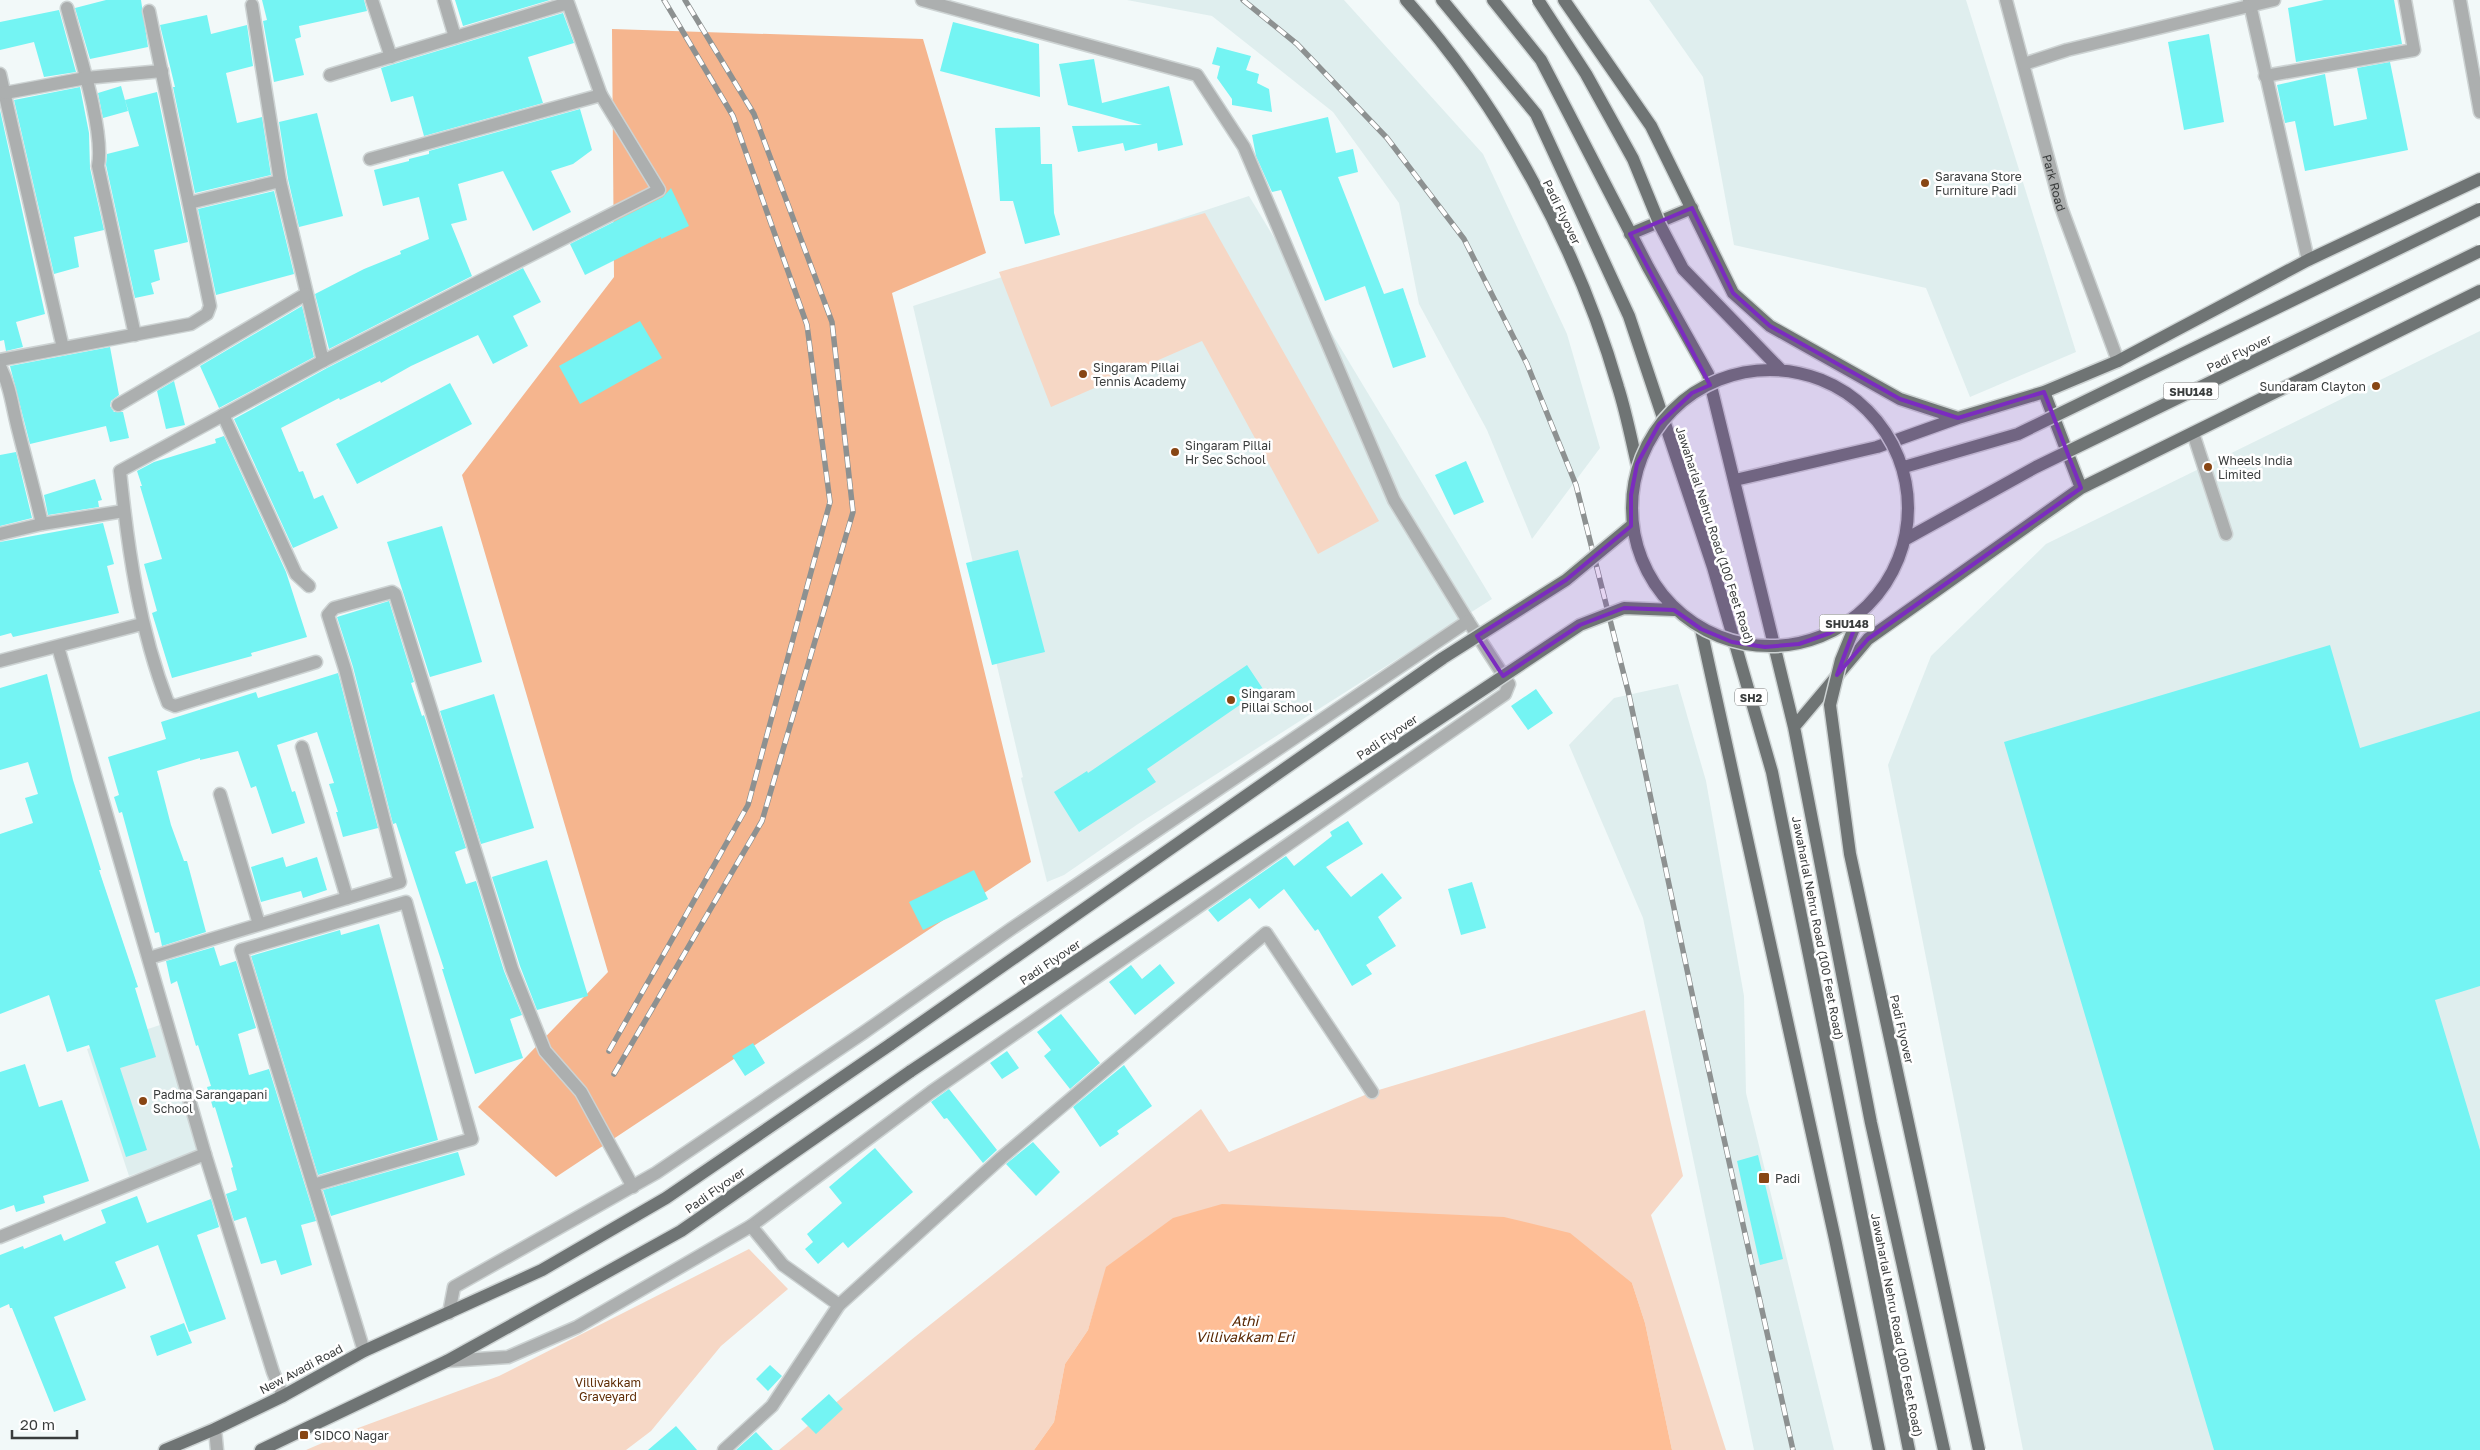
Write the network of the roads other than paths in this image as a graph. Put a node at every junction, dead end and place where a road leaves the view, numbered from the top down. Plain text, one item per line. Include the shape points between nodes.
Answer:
1 (372, 0) edge
2 (444, 0) edge
3 (922, 0) edge
4 (1406, 0) edge
5 (1442, 0) edge
6 (1492, 0) edge
7 (1538, 0) edge
8 (1564, 0) edge
9 (2006, 0) edge
10 (2274, 0) edge
11 (2405, 0) edge
12 (2460, 0) edge
13 (567, 2) edge
14 (2250, 2) edge
15 (252, 5) dead end
16 (67, 8) dead end
17 (149, 11) dead end
18 (455, 37) junction
19 (391, 57) junction
20 (2024, 64) junction
21 (162, 71) junction
22 (0, 74) edge
23 (330, 76) dead end
24 (2265, 76) junction
25 (86, 78) junction
26 (5, 93) junction
27 (601, 96) junction
28 (2480, 112) edge
29 (370, 159) dead end
30 (2480, 180) edge
31 (280, 181) junction
32 (189, 203) junction
33 (1692, 208) junction
34 (2480, 210) edge
35 (1630, 234) junction
36 (2480, 251) edge
37 (2308, 260) junction
38 (2480, 291) edge
39 (306, 294) junction
40 (135, 335) junction
41 (63, 348) junction
42 (0, 360) edge
43 (323, 361) junction
44 (2118, 361) junction
45 (0, 366) edge
46 (1780, 370) junction
47 (2044, 392) junction
48 (118, 405) dead end
49 (223, 415) junction
50 (1958, 418) junction
51 (2193, 433) junction
52 (1637, 464) junction
53 (1904, 467) junction
54 (1735, 480) junction
55 (2081, 488) junction
56 (124, 511) junction
57 (42, 524) junction
58 (1631, 526) junction
59 (0, 534) edge
60 (2226, 534) dead end
61 (1906, 539) junction
62 (309, 586) dead end
63 (1674, 610) junction
64 (1859, 616) junction
65 (1468, 621) junction
66 (142, 624) junction
67 (1701, 629) junction
68 (58, 647) junction
69 (0, 661) edge
70 (316, 662) dead end
71 (1794, 727) junction
72 (302, 746) dead end
73 (220, 794) dead end
74 (347, 898) junction
75 (259, 924) junction
76 (149, 958) junction
77 (1372, 1092) dead end
78 (205, 1154) junction
79 (313, 1185) junction
80 (633, 1187) junction
81 (751, 1226) junction
82 (0, 1236) edge
83 (839, 1305) junction
84 (449, 1313) junction
85 (364, 1351) junction
86 (446, 1361) junction
87 (283, 1396) junction
88 (215, 1429) junction
89 (165, 1450) edge
90 (217, 1450) edge
91 (261, 1450) edge
92 (724, 1450) edge
93 (1879, 1450) edge
94 (1909, 1450) edge
95 (1944, 1450) edge
96 (1979, 1450) edge

1 - 19 street
2 - 18 street
3 - 65 street via 1196,75 1244,147 1394,500
4 - 52 main road, Padi Flyover via 1496,117 1553,220 1596,320 1618,387
5 - 94 main road, Jawaharlal Nehru Road (100 Feet Road) / SH2 via 1536,114 1629,316 1713,567 1772,772
6 - 35 main road, Jawaharlal Nehru Road (100 Feet Road) / SH2 via 1541,60
7 - 46 main road, bridge via 1586,74 1634,159 1660,225 1683,269
8 - 33 main road via 1652,126
9 - 20 street, Park Road
10 - 14 street
11 - 24 street via 2414,50
12 - 28 street
13 - 18 street
13 - 27 street
14 - 20 street
14 - 24 street
15 - 31 street
16 - 25 street
17 - 21 street
18 - 19 street
19 - 23 street
20 - 44 street, Park Road via 2061,207
21 - 25 street
21 - 32 street
22 - 26 street
24 - 37 street
25 - 26 street
25 - 40 street via 101,152 98,166
26 - 41 street
27 - 29 street
27 - 43 street via 659,190
30 - 37 main road
31 - 32 street
31 - 39 street
32 - 40 street via 210,306 208,314 192,324
33 - 35 main road
33 - 50 main road via 1733,293 1770,326 1900,399
34 - 53 main road, Padi Flyover / SHU148, bridge via 2018,434
35 - 54 main road, Jawaharlal Nehru Road (100 Feet Road) / SH2 via 1708,374
36 - 61 main road, Padi Flyover / SHU148, bridge via 2036,467
37 - 44 main road
38 - 51 main road
39 - 43 street
39 - 48 street
40 - 41 street
41 - 42 street
43 - 49 street
44 - 47 main road
45 - 57 street via 12,394
46 - 52 main road, Padi Flyover / SHU148, bridge via 1734,374 1692,393 1659,424
46 - 53 main road, Padi Flyover / SHU148, bridge via 1821,379 1857,399 1886,430
47 - 50 main road
47 - 55 main road
49 - 56 street via 120,471
49 - 62 street via 296,574
50 - 54 main road via 1877,447
51 - 55 main road
51 - 60 street
52 - 58 main road, Padi Flyover / SHU148, bridge via 1631,495
53 - 61 main road, Padi Flyover / SHU148, bridge via 1910,503
54 - 71 main road, Jawaharlal Nehru Road (100 Feet Road) / SH2
55 - 71 main road via 1868,639
56 - 57 street
56 - 66 street
57 - 59 street
58 - 63 main road, Padi Flyover / SHU148, bridge via 1645,571
58 - 84 main road, Padi Flyover, bridge via 1566,580 1443,658 666,1198 542,1270
61 - 64 main road, Padi Flyover / SHU148, bridge via 1889,581
63 - 67 main road, Padi Flyover / SHU148, bridge
63 - 86 main road, Padi Flyover, bridge via 1624,608 1580,625 910,1071 681,1231
64 - 67 main road, Padi Flyover / SHU148, bridge via 1830,633 1799,644 1782,646 1732,642
64 - 96 main road, Padi Flyover, bridge via 1841,660 1830,704 1850,854
65 - 80 street
65 - 81 street via 1509,684 1505,694 931,1092
66 - 68 street
66 - 70 street via 158,677 172,705
67 - 93 main road
68 - 69 street
68 - 76 street
71 - 95 main road, Jawaharlal Nehru Road (100 Feet Road) / SH2 via 1871,1123
72 - 74 street
73 - 75 street
74 - 75 street
74 - 80 street via 400,882 328,615 334,608 392,592 397,596 512,969 535,1030 545,1051 581,1092
75 - 76 street
76 - 78 street
77 - 83 street via 1266,933 1001,1158
78 - 82 street
78 - 87 street
79 - 79 street via 472,1139 406,902 241,950
79 - 85 street
80 - 84 street via 454,1287
81 - 83 street via 783,1265
81 - 86 street via 577,1327 508,1357
83 - 92 street via 772,1406
84 - 85 main road, New Avadi Road
85 - 87 main road, New Avadi Road
86 - 91 main road
87 - 88 main road, New Avadi Road
88 - 89 main road, New Avadi Road
88 - 90 street

